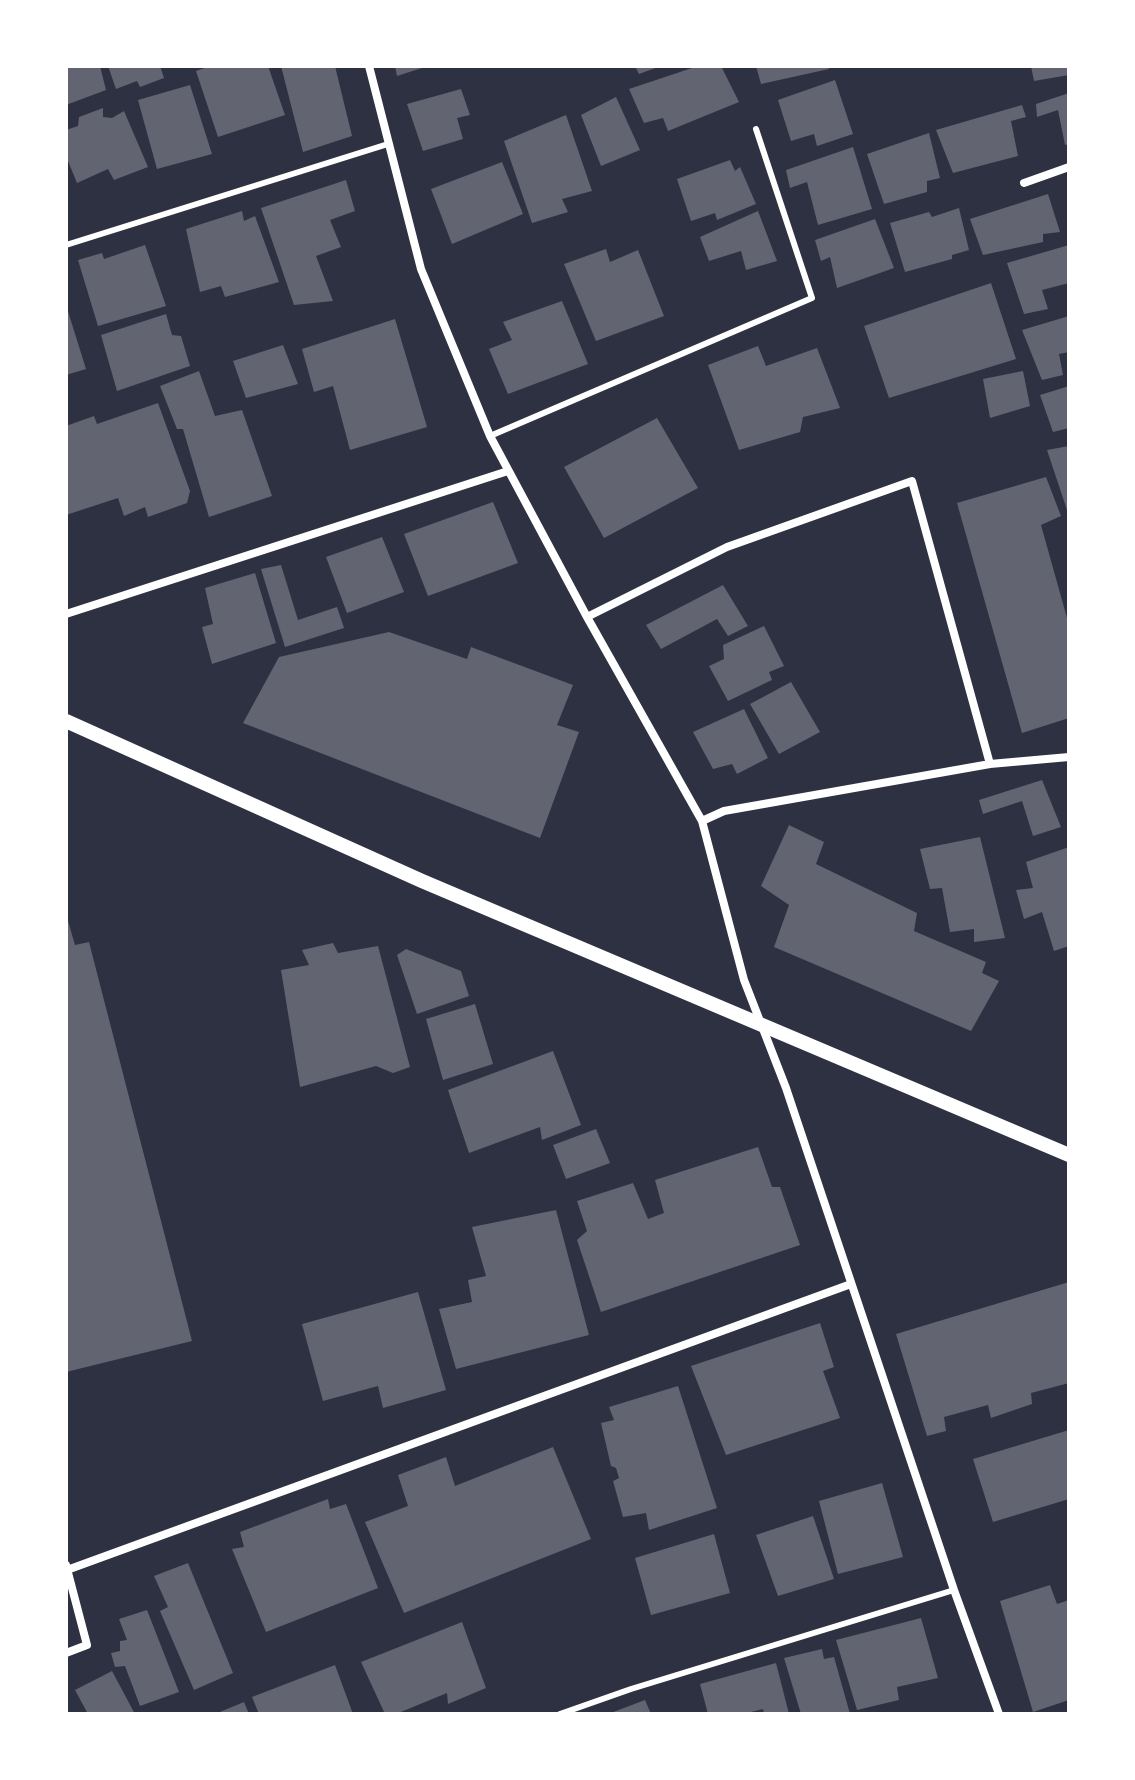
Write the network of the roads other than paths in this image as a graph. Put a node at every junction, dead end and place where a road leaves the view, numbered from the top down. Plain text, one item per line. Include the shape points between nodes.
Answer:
1 (369, 66) edge
2 (756, 129) dead end
3 (388, 144) junction
4 (1069, 167) edge
5 (1024, 183) dead end
6 (66, 245) edge
7 (490, 436) junction
8 (508, 471) junction
9 (66, 614) edge
10 (587, 617) junction
11 (66, 721) edge
12 (1069, 757) edge
13 (990, 764) junction
14 (702, 821) junction
15 (762, 1024) junction
16 (1069, 1155) edge
17 (851, 1284) junction
18 (67, 1567) edge
19 (954, 1590) junction
20 (66, 1653) edge
21 (560, 1714) edge
22 (999, 1714) edge

1 - 3 street
2 - 7 lane via 812,298
3 - 6 lane
3 - 7 street via 421,269
4 - 5 street
7 - 8 street
8 - 9 street
8 - 10 street
10 - 13 street via 727,547 912,481
10 - 14 street
11 - 15 street via 422,881
12 - 13 street
13 - 14 street via 724,811
14 - 15 street via 744,980
15 - 16 street
15 - 17 street
17 - 18 street
17 - 19 street
18 - 20 street via 87,1645
19 - 21 lane
19 - 22 street

